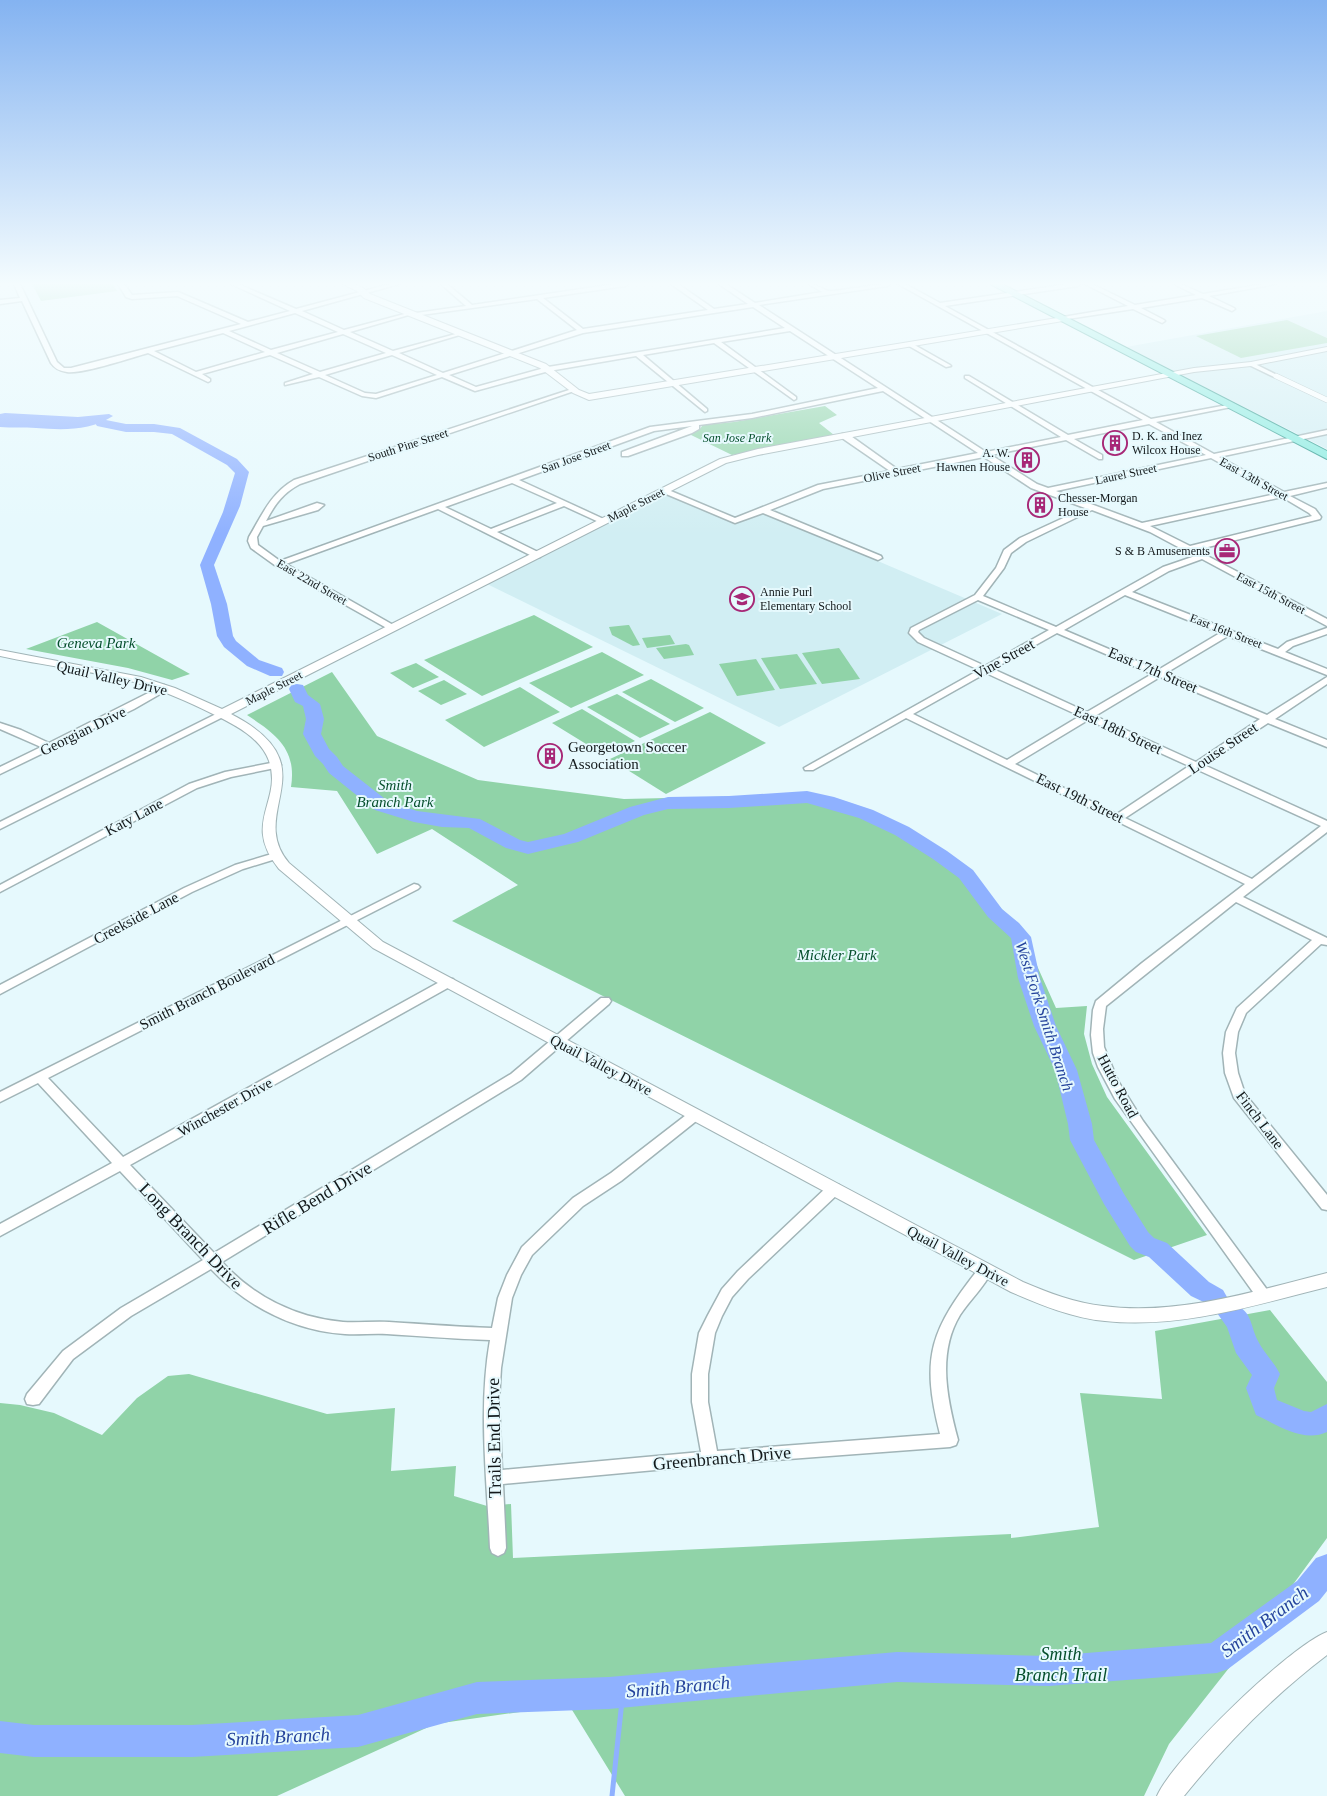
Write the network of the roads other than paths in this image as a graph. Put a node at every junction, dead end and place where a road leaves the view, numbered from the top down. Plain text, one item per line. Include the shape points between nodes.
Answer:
1 (59, 368) edge
2 (85, 368) edge
3 (183, 368) edge
4 (217, 368) edge
5 (304, 368) edge
6 (344, 368) edge
7 (425, 368) edge
8 (465, 368) edge
9 (548, 368) joint
10 (654, 368) edge
11 (751, 368) edge
12 (775, 368) edge
13 (851, 368) edge
14 (1052, 368) edge
15 (1158, 368) edge
16 (1220, 368) edge
17 (1259, 368) edge
18 (755, 371) junction
19 (195, 374) junction
20 (1170, 374) junction
21 (320, 375) junction
22 (442, 375) junction
23 (1276, 376) joint
24 (967, 377) dead end
25 (208, 380) dead end
26 (288, 384) dead end
27 (674, 384) junction
28 (883, 389) junction
29 (1090, 389) junction
30 (574, 390) junction
31 (794, 398) dead end
32 (1327, 400) edge
33 (1012, 404) junction
34 (1231, 405) junction
35 (705, 410) dead end
36 (930, 420) junction
37 (1150, 421) junction
38 (694, 423) junction
39 (1327, 432) edge
40 (845, 436) junction
41 (1068, 438) junction
42 (1294, 439) junction
43 (626, 454) dead end
44 (984, 454) junction
45 (1327, 456) edge
46 (1099, 457) dead end
47 (1213, 457) junction
48 (896, 472) junction
49 (512, 480) junction
50 (1327, 485) edge
51 (663, 491) junction
52 (1046, 491) junction
53 (1282, 495) junction
54 (564, 503) junction
55 (320, 504) dead end
56 (438, 506) junction
57 (1091, 508) junction
58 (763, 510) junction
59 (604, 521) junction
60 (261, 524) junction
61 (1141, 526) junction
62 (490, 532) junction
63 (1189, 549) junction
64 (537, 555) junction
65 (1202, 556) junction
66 (878, 558) dead end
67 (279, 564) junction
68 (1125, 592) junction
69 (978, 597) junction
70 (1327, 623) edge
71 (392, 628) junction
72 (1058, 630) junction
73 (913, 631) joint
74 (1327, 631) edge
75 (1228, 632) junction
76 (1280, 652) junction
77 (0, 653) edge
78 (984, 670) junction
79 (1159, 672) junction
80 (1327, 672) edge
81 (1327, 680) edge
82 (164, 688) junction
83 (222, 714) junction
84 (905, 714) junction
85 (1088, 716) junction
86 (1267, 718) junction
87 (0, 726) edge
88 (1327, 744) edge
89 (49, 747) junction
90 (1009, 763) junction
91 (276, 765) junction
92 (1197, 766) junction
93 (809, 768) dead end
94 (0, 771) edge
95 (1118, 817) junction
96 (0, 826) edge
97 (1326, 830) edge
98 (276, 856) junction
99 (1253, 884) junction
100 (414, 887) dead end
101 (0, 889) edge
102 (1236, 898) junction
103 (348, 921) junction
104 (1324, 941) edge
105 (449, 982) junction
106 (0, 990) edge
107 (605, 1001) dead end
108 (556, 1042) junction
109 (40, 1077) junction
110 (0, 1097) edge
111 (695, 1115) junction
112 (122, 1163) junction
113 (834, 1190) junction
114 (1327, 1205) edge
115 (0, 1230) edge
116 (213, 1261) junction
117 (985, 1271) junction
118 (1327, 1280) edge
119 (1263, 1295) junction
120 (499, 1334) junction
121 (33, 1399) dead end
122 (710, 1458) junction
123 (494, 1478) junction
124 (498, 1548) dead end
125 (1327, 1642) edge
126 (1169, 1796) edge

1 - 2 street via 65,371
3 - 19 street
4 - 19 street
5 - 21 street
6 - 21 street
7 - 22 street
8 - 22 street
9 - 22 street via 475,390
9 - 30 street
10 - 27 street
11 - 18 street
12 - 18 street
13 - 28 street, East 15th Street
14 - 29 street, East 13th Street
15 - 20 main road
16 - 20 street, Maple Street
17 - 23 street
18 - 27 street
18 - 31 street
19 - 25 street
20 - 29 street, Maple Street
20 - 34 main road
21 - 22 street via 372,396
21 - 26 street
23 - 32 street
24 - 33 street
27 - 30 street via 589,397
27 - 35 street
28 - 36 street, East 15th Street
28 - 38 street, San Jose Street via 762,414
29 - 33 street, Maple Street
29 - 37 street, East 13th Street
30 - 60 street, South Pine Street via 296,482 274,498
33 - 36 street, Maple Street
33 - 41 street
34 - 37 street, Olive Street
34 - 42 main road
36 - 40 street, Maple Street
36 - 44 street, East 15th Street
37 - 41 street, Olive Street
37 - 47 street, East 13th Street
38 - 43 street via 696,427 689,431
38 - 49 street, San Jose Street via 653,429
39 - 42 street, Laurel Street
40 - 48 street
40 - 51 street, Maple Street via 723,461
41 - 44 street, Olive Street
41 - 46 street
42 - 45 main road
42 - 47 street, Laurel Street
44 - 48 street, Olive Street
44 - 52 street, East 15th Street
47 - 52 street, Laurel Street
47 - 53 street, East 13th Street
48 - 58 street, Olive Street via 821,487
49 - 54 street
49 - 56 street, San Jose Street
50 - 53 street
51 - 58 street, Olive Street via 735,521
51 - 59 street, Maple Street
52 - 57 street, East 15th Street
53 - 61 street
53 - 63 street, East 13th Street via 1317,517
54 - 59 street
54 - 62 street
55 - 60 street via 316,508
56 - 62 street
56 - 67 street, San Jose Street
57 - 61 street, East 15th Street
57 - 69 street, Laurel Street via 1015,546
58 - 66 street
59 - 64 street, Maple Street
60 - 67 street, East 22nd Street via 252,541 258,550
61 - 63 street, East 15th Street
62 - 64 street
63 - 65 street, East 15th Street
64 - 71 street, Maple Street
65 - 68 street, Vine Street via 1166,569
65 - 70 street, East 15th Street
67 - 71 street, East 22nd Street
68 - 72 street, Vine Street
68 - 75 street, East 16th Street
69 - 72 street, East 17th Street
69 - 73 street, Laurel Street
71 - 83 street, Maple Street
72 - 78 street, Vine Street
72 - 79 street, East 17th Street
73 - 78 street, East 18th Street via 921,640
74 - 76 street via 1290,644
75 - 76 street, East 16th Street
75 - 79 street
76 - 80 street, East 16th Street
77 - 82 street, Quail Valley Drive
78 - 84 street, Vine Street
78 - 85 street, East 18th Street
79 - 85 street
79 - 86 street, East 17th Street
81 - 86 street, Louise Street
82 - 83 street, Quail Valley Drive
82 - 89 street, Georgian Drive
83 - 91 street, Quail Valley Drive via 262,740
83 - 96 street, Maple Street
84 - 90 street, East 19th Street
84 - 93 street, Vine Street
85 - 90 street
85 - 92 street, East 18th Street
86 - 88 street, East 17th Street
86 - 92 street, Louise Street
87 - 89 street
89 - 94 street, Georgian Drive
90 - 95 street, East 19th Street
91 - 98 street, Quail Valley Drive via 277,777 269,820 270,844
91 - 101 street, Katy Lane via 229,774 193,786
92 - 95 street, Louise Street
92 - 97 street, East 18th Street
95 - 99 street, East 19th Street
97 - 99 street, Hutto Road
98 - 103 street, Quail Valley Drive
98 - 106 street, Creekside Lane via 240,867 188,890
99 - 102 street, Hutto Road
100 - 103 street, Smith Branch Boulevard
102 - 104 street
102 - 119 street, Hutto Road via 1100,1004 1096,1034 1107,1072 1133,1117
103 - 105 street, Quail Valley Drive via 378,945
103 - 109 street, Smith Branch Boulevard
104 - 114 street, Finch Lane via 1241,1011 1232,1026 1228,1043 1232,1076 1239,1095
105 - 108 street, Quail Valley Drive
105 - 112 street, Winchester Drive
107 - 108 street, Rifle Bend Drive
108 - 111 street, Quail Valley Drive
108 - 116 street, Rifle Bend Drive via 516,1077
109 - 110 street, Smith Branch Boulevard
109 - 112 street, Long Branch Drive
111 - 113 street, Quail Valley Drive
111 - 120 street, Trails End Drive via 616,1177 578,1202 527,1251 505,1298
112 - 115 street, Winchester Drive
112 - 116 street, Long Branch Drive
113 - 117 street, Quail Valley Drive
113 - 122 street via 743,1275 727,1293 715,1315 707,1333 700,1374 700,1402
116 - 120 street, Long Branch Drive via 241,1290 259,1301 316,1323 344,1328
116 - 121 street, Rifle Bend Drive via 94,1334 68,1355
117 - 119 street, Quail Valley Drive via 1048,1301 1104,1314 1180,1312
117 - 122 street, Greenbranch Drive via 959,1305 946,1329 941,1352 937,1379 950,1440
118 - 119 street, Quail Valley Drive
120 - 123 street, Trails End Drive via 491,1400
122 - 123 street, Greenbranch Drive
123 - 124 street, Trails End Drive
125 - 126 street via 1282,1675 1244,1709

